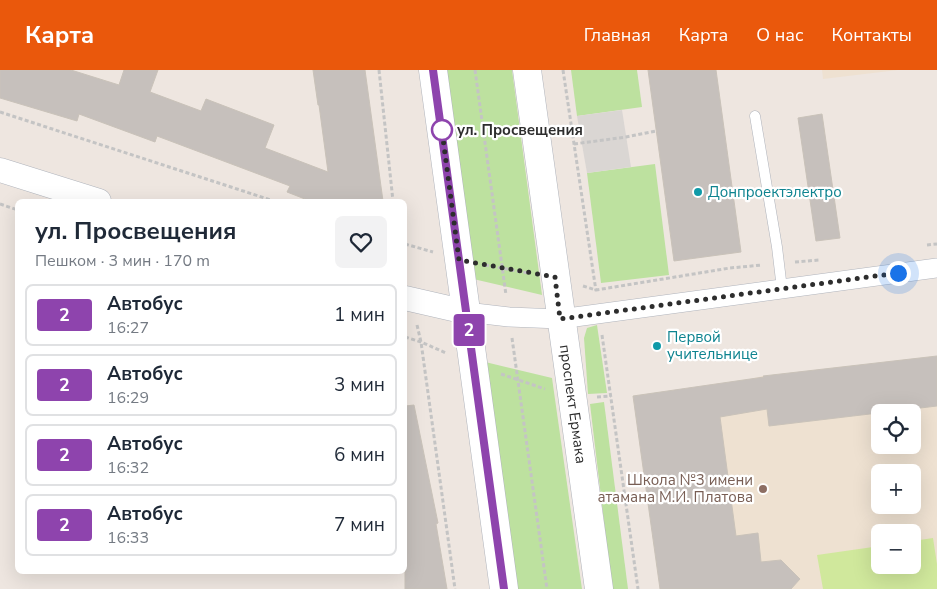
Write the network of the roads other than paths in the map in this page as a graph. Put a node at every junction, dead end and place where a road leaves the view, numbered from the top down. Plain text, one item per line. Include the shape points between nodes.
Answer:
1 (433, 70) edge
2 (527, 70) edge
3 (755, 116) dead end
4 (0, 170) edge
5 (93, 199) edge
6 (937, 268) edge
7 (782, 289) junction
8 (407, 298) edge
9 (466, 312) junction
10 (560, 319) junction
11 (504, 589) edge
12 (599, 589) edge

1 - 9 main road
2 - 10 main road, проспект Ермака
3 - 7 lane
4 - 5 street
6 - 7 street
7 - 10 street
8 - 9 street
9 - 10 street
9 - 11 main road
10 - 12 main road, проспект Ермака

